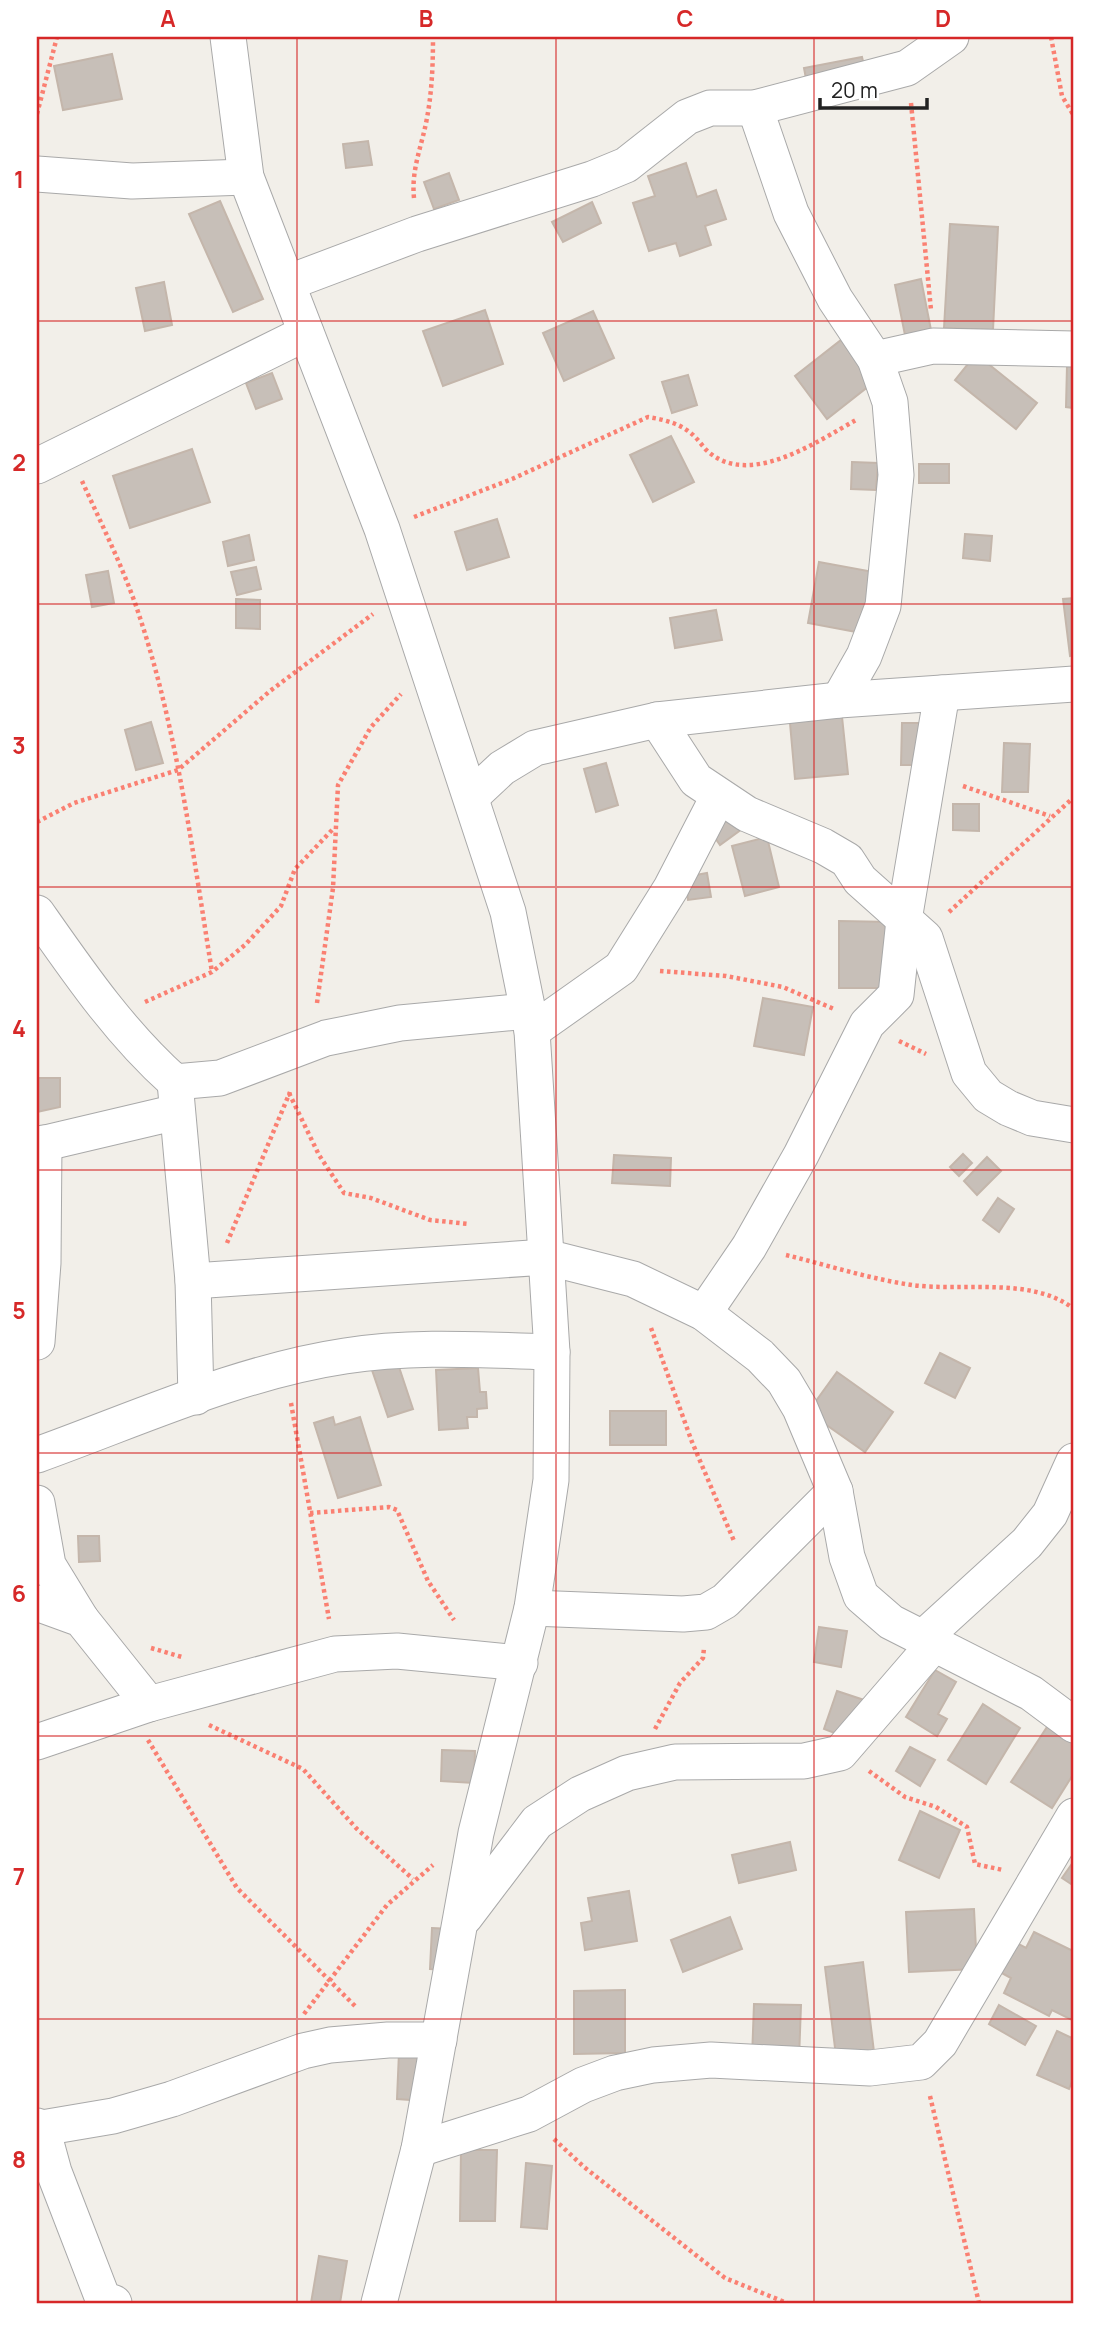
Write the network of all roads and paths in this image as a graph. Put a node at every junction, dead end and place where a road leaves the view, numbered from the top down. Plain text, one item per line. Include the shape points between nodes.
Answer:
1 (48, 37) edge
2 (57, 37) edge
3 (229, 37) edge
4 (433, 37) edge
5 (951, 37) edge
6 (1051, 37) edge
7 (55, 44) junction
8 (906, 68) junction
9 (755, 108) junction
10 (37, 114) edge
11 (1074, 116) edge
12 (37, 174) edge
13 (246, 177) junction
14 (417, 234) junction
15 (287, 283) junction
16 (306, 333) junction
17 (933, 346) junction
18 (1074, 349) edge
19 (875, 359) junction
20 (890, 402) junction
21 (68, 450) junction
22 (37, 466) edge
23 (382, 529) junction
24 (402, 593) junction
25 (427, 670) junction
26 (1074, 684) edge
27 (942, 693) junction
28 (839, 700) junction
29 (657, 720) junction
30 (178, 770) junction
31 (929, 773) junction
32 (471, 797) junction
33 (718, 797) junction
34 (1074, 797) edge
35 (1050, 816) junction
36 (37, 822) edge
37 (334, 828) junction
38 (37, 913) edge
39 (914, 929) junction
40 (621, 968) junction
41 (212, 972) junction
42 (113, 1017) junction
43 (530, 1021) junction
44 (867, 1024) junction
45 (318, 1042) junction
46 (969, 1073) junction
47 (289, 1093) junction
48 (176, 1097) junction
49 (1074, 1125) edge
50 (40, 1144) edge
51 (471, 1224) dead end
52 (750, 1247) junction
53 (546, 1257) junction
54 (633, 1279) junction
55 (203, 1280) junction
56 (1074, 1309) edge
57 (704, 1313) junction
58 (37, 1342) edge
59 (552, 1352) junction
60 (285, 1367) junction
61 (197, 1397) junction
62 (37, 1455) edge
63 (1074, 1461) edge
64 (835, 1491) junction
65 (37, 1503) edge
66 (310, 1513) junction
67 (749, 1574) junction
68 (37, 1602) edge
69 (532, 1608) junction
70 (706, 1612) junction
71 (81, 1619) junction
72 (930, 1640) junction
73 (107, 1648) junction
74 (335, 1654) junction
75 (483, 1657) junction
76 (520, 1663) junction
77 (230, 1681) junction
78 (147, 1704) junction
79 (1074, 1726) edge
80 (37, 1742) edge
81 (840, 1753) junction
82 (627, 1773) junction
83 (1074, 1816) edge
84 (476, 1833) junction
85 (1038, 1872) junction
86 (413, 1880) junction
87 (461, 1923) junction
88 (332, 1981) junction
89 (388, 2040) junction
90 (439, 2040) junction
91 (269, 2061) junction
92 (920, 2062) junction
93 (529, 2114) junction
94 (39, 2127) edge
95 (419, 2150) junction
96 (106, 2302) edge
97 (379, 2303) edge
98 (787, 2303) edge
99 (979, 2303) edge

1 - 7 path
2 - 7 path
3 - 13 street
4 - 14 path via 433,81 413,174
5 - 8 street
6 - 11 path via 1062,96
7 - 10 path
8 - 9 street
8 - 17 path via 920,173
9 - 14 street via 710,108 687,117 626,165
9 - 19 street via 791,213 835,299
12 - 13 street via 132,181
13 - 15 street
14 - 15 street
15 - 16 street
16 - 21 street
16 - 23 street
17 - 18 street
17 - 19 street
19 - 20 street
20 - 23 path via 784,459 738,464 708,453 687,430 648,416 512,480
20 - 28 street via 896,475 883,606 864,656
21 - 22 street
21 - 30 path via 134,601 159,682
23 - 24 street
24 - 25 street
24 - 30 path via 270,691
25 - 32 street
25 - 37 path via 388,706 349,761 338,785
26 - 27 street
27 - 28 street
27 - 31 street
28 - 29 street
29 - 32 street via 535,748 502,768
29 - 33 street via 696,780
30 - 36 path via 74,803
30 - 41 path
31 - 35 path
31 - 39 street
32 - 43 street via 508,912
33 - 39 street via 847,860 860,880
33 - 40 street via 671,888
34 - 35 path
35 - 39 path via 1014,854
37 - 41 path via 295,869 274,915
37 - 45 path
38 - 42 street
39 - 44 street via 896,995
39 - 46 street
40 - 43 street
40 - 44 path via 726,976 783,986
41 - 42 path
42 - 48 street
43 - 45 street via 400,1023
43 - 53 street
44 - 46 path
44 - 52 street
45 - 47 path
45 - 48 street
46 - 49 street via 988,1096 1008,1108 1032,1118
47 - 51 path via 319,1155 344,1193 430,1220
47 - 55 path
48 - 50 street
48 - 55 street
50 - 58 street via 43,1263
52 - 56 path via 912,1285 1059,1296
52 - 57 street
53 - 54 street
53 - 55 street
53 - 59 street
54 - 57 street
54 - 67 path via 714,1497
55 - 61 street
57 - 64 street via 760,1356 784,1381
59 - 60 street via 458,1349 360,1354
59 - 69 street via 551,1480
60 - 61 street
60 - 66 path
61 - 62 street
63 - 72 street via 1050,1514 1027,1543
64 - 67 street
64 - 72 street via 847,1557 861,1595 891,1622
65 - 71 street via 48,1565
66 - 74 path
66 - 75 path via 397,1510 428,1581
67 - 70 street via 725,1601
68 - 71 street
69 - 70 street
69 - 76 street
70 - 82 path via 703,1658 680,1683
71 - 73 street
72 - 79 street via 1031,1693
72 - 81 street
73 - 77 path via 169,1651
73 - 78 street
74 - 75 street via 397,1651
74 - 77 street
75 - 76 street
76 - 84 street
77 - 78 street
78 - 80 street
78 - 86 path via 303,1769 357,1829
78 - 88 path via 237,1888
81 - 82 street via 804,1761 675,1762
81 - 85 path via 905,1797 936,1807 967,1827 975,1864
82 - 87 street via 580,1794 537,1822
83 - 85 street
84 - 86 path
84 - 87 street
85 - 92 street via 940,2043
86 - 88 path via 387,1905
87 - 90 street
88 - 89 path
88 - 91 path
89 - 90 street
89 - 91 street via 330,2045
90 - 95 street
91 - 94 street via 160,2103 113,2116
92 - 93 street via 870,2068 711,2060 653,2065 583,2085
92 - 99 path
93 - 95 street
93 - 98 path via 584,2167 725,2278
94 - 96 street
95 - 97 street

